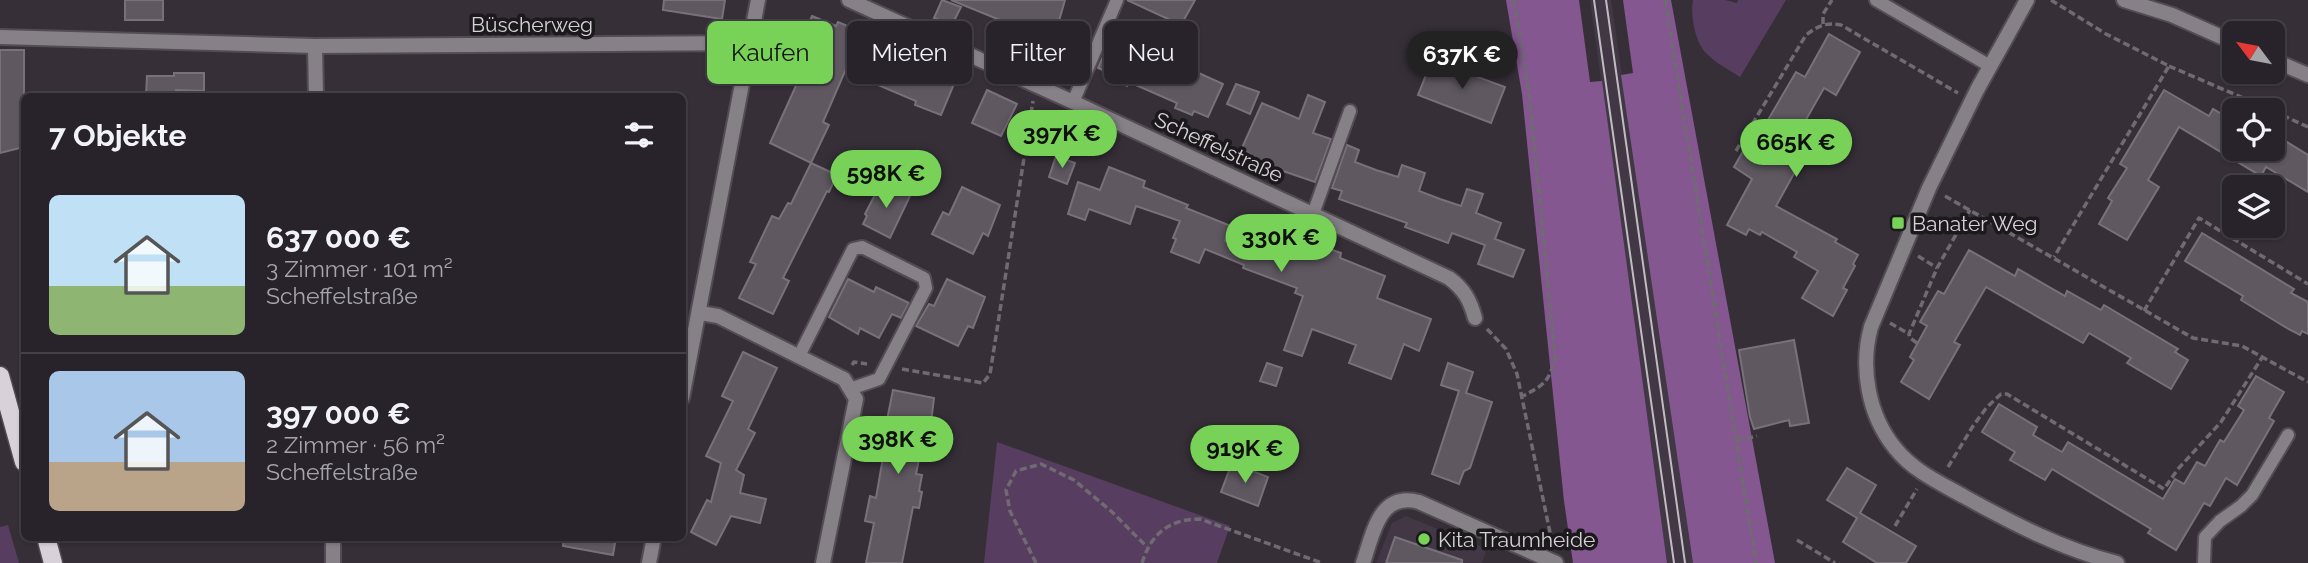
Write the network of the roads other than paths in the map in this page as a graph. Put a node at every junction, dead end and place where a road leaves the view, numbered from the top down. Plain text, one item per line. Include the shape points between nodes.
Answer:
1 (758, 0) edge
2 (849, 0) edge
3 (1117, 0) edge
4 (1876, 0) edge
5 (2027, 0) edge
6 (2124, 0) edge
7 (754, 21) edge
8 (0, 37) edge
9 (2222, 37) edge
10 (707, 43) edge
11 (315, 46) junction
12 (1990, 66) junction
13 (2286, 66) edge
14 (2308, 75) edge
15 (742, 84) edge
16 (316, 93) edge
17 (1073, 102) junction
18 (1350, 111) dead end
19 (1313, 214) junction
20 (700, 313) junction
21 (1475, 318) road end
22 (799, 356) junction
23 (0, 376) edge
24 (686, 379) edge
25 (847, 384) junction
26 (2288, 435) dead end
27 (21, 451) edge
28 (47, 541) edge
29 (333, 541) edge
30 (653, 541) edge
31 (1556, 562) edge
32 (53, 563) edge
33 (333, 563) edge
34 (649, 563) edge
35 (823, 563) edge
36 (1363, 563) edge
37 (2117, 563) edge
38 (2204, 563) edge

1 - 7 street
2 - 17 street, Scheffelstraße
3 - 17 lane
4 - 12 lane
5 - 12 street
6 - 9 street
8 - 11 street, Büscherweg
10 - 11 street, Büscherweg
11 - 16 street
12 - 37 street via 1929,188 1871,327 1866,346 1868,387 1894,447 1925,475 2035,534
13 - 14 street
15 - 20 street
17 - 19 street, Scheffelstraße
18 - 19 lane
19 - 21 street, Scheffelstraße via 1449,278 1469,299
20 - 22 street via 718,316
20 - 24 street
22 - 25 street
22 - 25 lane via 853,249 862,247 923,278 926,288 879,379
23 - 27 main road
25 - 35 street via 856,398
26 - 38 lane via 2252,495 2205,537
28 - 32 main road
29 - 33 street
30 - 34 street
31 - 36 street via 1407,499 1384,509

